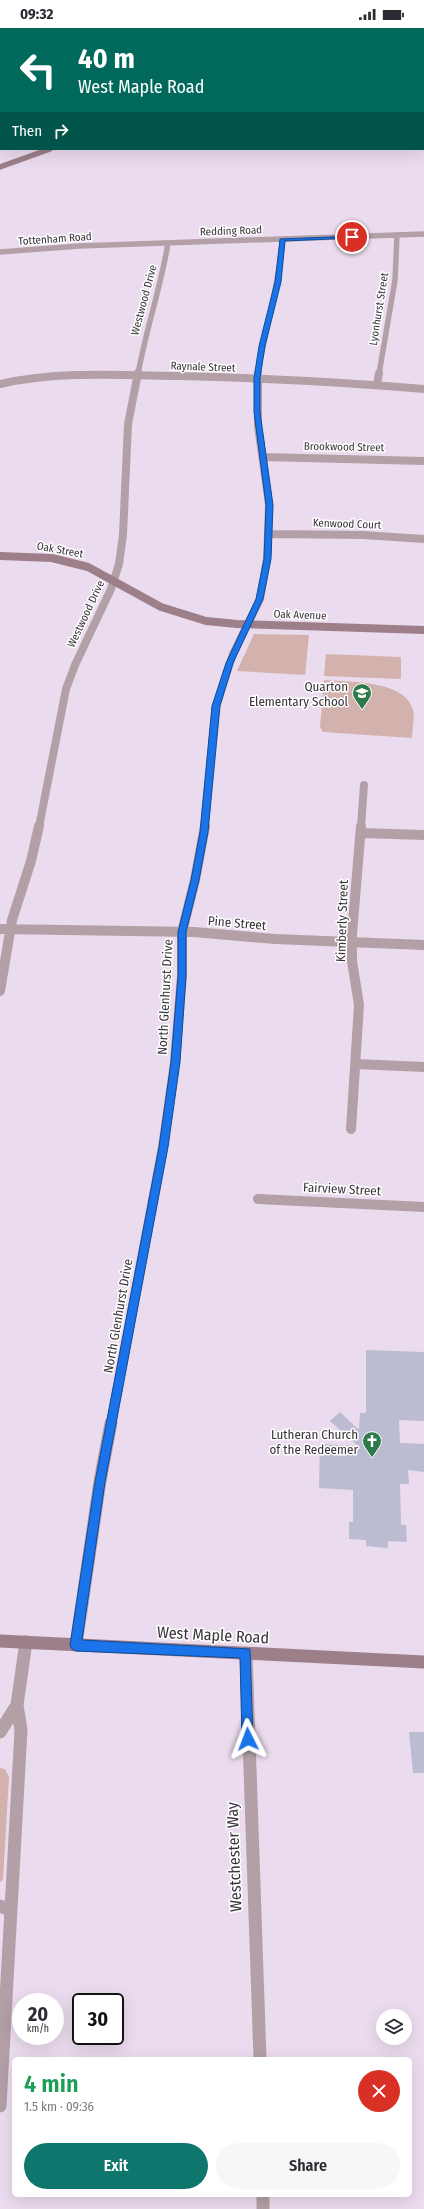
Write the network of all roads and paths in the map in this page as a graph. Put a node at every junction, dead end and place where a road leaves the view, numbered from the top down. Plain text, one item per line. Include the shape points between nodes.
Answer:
1 (47, 150) edge
2 (0, 167) edge
3 (424, 234) edge
4 (397, 235) junction
5 (283, 239) junction
6 (168, 243) junction
7 (111, 245) joint
8 (0, 252) edge
9 (136, 375) junction
10 (257, 378) junction
11 (0, 384) edge
12 (377, 385) junction
13 (424, 389) edge
14 (263, 458) junction
15 (424, 461) edge
16 (270, 534) junction
17 (424, 539) edge
18 (0, 556) edge
19 (114, 580) junction
20 (247, 624) junction
21 (424, 630) edge
22 (364, 785) dead end
23 (361, 833) junction
24 (424, 835) edge
25 (0, 929) edge
26 (10, 929) junction
27 (182, 932) junction
28 (352, 942) junction
29 (424, 945) edge
30 (0, 991) edge
31 (355, 1064) junction
32 (424, 1067) edge
33 (351, 1129) dead end
34 (258, 1199) dead end
35 (424, 1207) edge
36 (0, 1641) edge
37 (26, 1642) junction
38 (76, 1645) junction
39 (246, 1653) junction
40 (424, 1662) edge
41 (17, 1706) junction
42 (0, 1732) edge
43 (5, 1908) edge
44 (260, 2057) edge
45 (0, 2106) edge
46 (263, 2197) edge
47 (263, 2209) edge

1 - 2 street
3 - 4 street, Redding Road
4 - 5 street, Redding Road
4 - 12 street, Lyonhurst Street via 395,280
5 - 6 street, Redding Road
5 - 10 street, North Glenhurst Drive via 279,278
6 - 7 street, Redding Road
6 - 9 street, Westwood Drive via 162,281
7 - 8 street, Tottenham Road
9 - 10 street, Raynale Street
9 - 11 street, Raynale Street via 38,377
9 - 19 street, Westwood Drive via 126,443 122,549
10 - 12 street, Raynale Street
10 - 14 street, North Glenhurst Drive via 257,412
12 - 13 street, Raynale Street
14 - 15 street, Brookwood Street
14 - 16 street, North Glenhurst Drive via 268,488
16 - 17 street, Kenwood Court
16 - 20 street, North Glenhurst Drive via 260,599
18 - 19 street, Oak Street via 32,556 66,561 98,571
19 - 20 street, Oak Avenue via 152,602 180,614 213,622
19 - 26 street, Westwood Drive via 66,689 38,835
20 - 21 street, Oak Avenue
20 - 27 street, North Glenhurst Drive via 226,671 216,706 204,832
22 - 23 street, Kimberly Street
23 - 24 street
23 - 28 street, Kimberly Street
25 - 26 street, Pine Street
26 - 27 street, Pine Street
26 - 30 street, Westwood Drive
27 - 28 street, Pine Street via 275,940
27 - 38 street, North Glenhurst Drive via 182,976 175,1062 163,1147 100,1482
28 - 29 street, Pine Street
28 - 31 street, Kimberly Street via 352,961 359,1005
31 - 32 street
31 - 33 street, Kimberly Street
34 - 35 street, Fairview Street
36 - 37 street, West Maple Road
37 - 38 street, West Maple Road
37 - 41 street
38 - 39 street, West Maple Road
39 - 40 street, West Maple Road
39 - 44 street, Westchester Way
41 - 42 street
41 - 43 street via 21,1730
43 - 45 street
46 - 47 street

